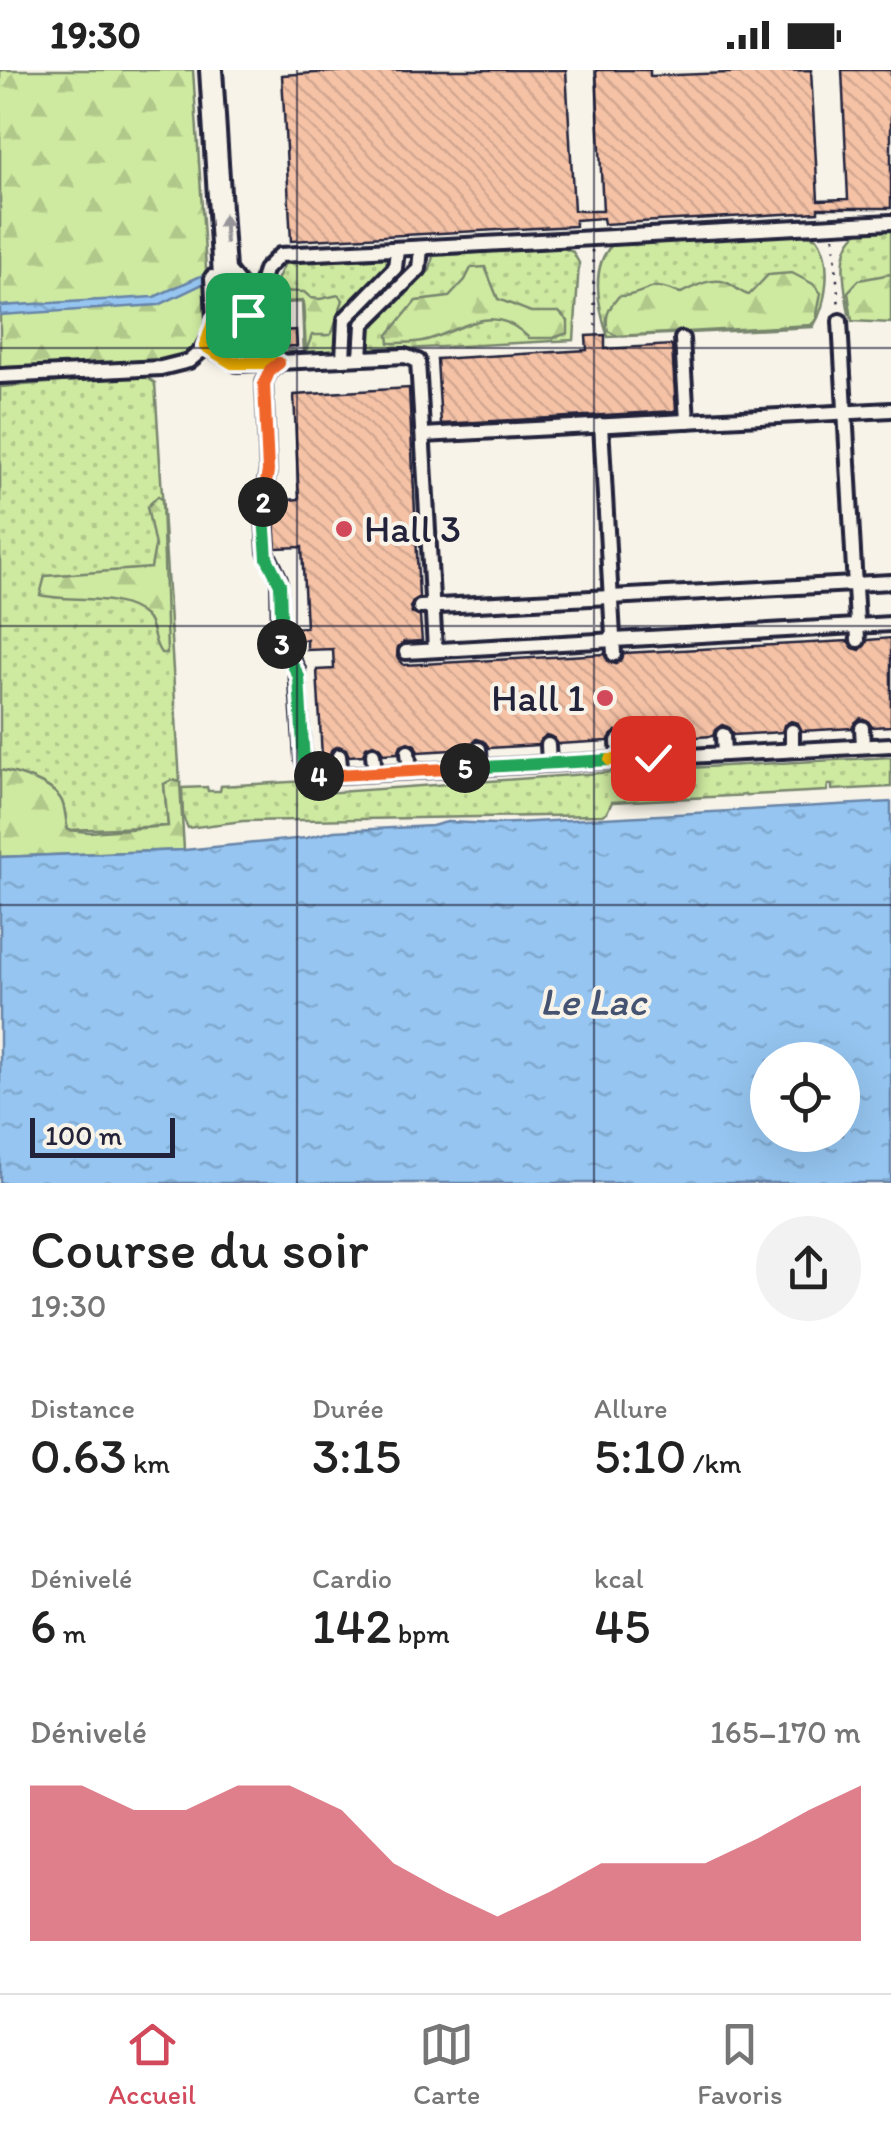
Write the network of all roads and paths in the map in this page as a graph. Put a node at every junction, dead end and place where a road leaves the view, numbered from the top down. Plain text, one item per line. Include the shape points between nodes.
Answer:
1 (199, 70) edge
2 (207, 70) edge
3 (215, 70) edge
4 (891, 222) edge
5 (834, 225) junction
6 (591, 238) junction
7 (421, 248) junction
8 (397, 250) junction
9 (214, 320) junction
10 (840, 321) joint
11 (596, 334) dead end
12 (682, 339) dead end
13 (205, 346) junction
14 (361, 358) junction
15 (343, 359) junction
16 (280, 362) junction
17 (0, 376) edge
18 (891, 410) edge
19 (845, 412) junction
20 (687, 421) junction
21 (601, 425) junction
22 (418, 429) junction
23 (891, 582) edge
24 (854, 584) junction
25 (610, 596) junction
26 (426, 607) junction
27 (891, 624) edge
28 (857, 633) junction
29 (613, 646) junction
30 (406, 652) dead end
31 (426, 654) junction
32 (862, 728) dead end
33 (792, 731) dead end
34 (723, 735) dead end
35 (652, 739) dead end
36 (618, 741) dead end
37 (891, 744) edge
38 (548, 745) dead end
39 (862, 746) junction
40 (479, 748) dead end
41 (792, 750) junction
42 (408, 752) dead end
43 (374, 754) dead end
44 (724, 754) junction
45 (340, 756) dead end
46 (653, 758) junction
47 (618, 759) junction
48 (549, 763) junction
49 (480, 767) junction
50 (410, 771) junction
51 (375, 773) junction
52 (341, 775) junction

1 - 9 street
2 -> 3 street via 221,292 239,309 249,297 228,270
4 - 5 street
5 - 6 street
5 - 10 path
6 - 7 street
6 - 11 path
7 - 8 street
7 - 14 street via 419,269 364,324
8 - 9 street via 280,255 265,270 254,310
8 - 15 street via 395,268 345,319
9 - 13 street
10 - 19 street
12 - 20 street
13 - 16 street via 236,364
13 - 17 street via 176,366
14 - 15 street
14 - 22 street via 418,361
15 - 16 street
16 - 52 street via 264,384 266,552 279,579 280,640 299,677 304,765 316,776
18 - 19 street
19 - 20 street
19 - 24 street
20 - 21 street
21 - 22 street
21 - 25 street
22 - 26 street
23 - 24 street
24 - 25 street
24 - 28 street
25 - 26 street
25 - 29 street
26 - 31 street
27 - 28 street
28 - 29 street
29 - 31 street
30 - 31 street
32 - 39 street
33 - 41 street
34 - 44 street
35 - 46 street
36 - 47 street
37 - 39 street
38 - 48 street
39 - 41 street
40 - 49 street
41 - 44 street
42 - 50 street
43 - 51 street
44 - 46 street
45 - 52 street
46 - 47 street
47 - 48 street
48 - 49 street
49 - 50 street
50 - 51 street
51 - 52 street

